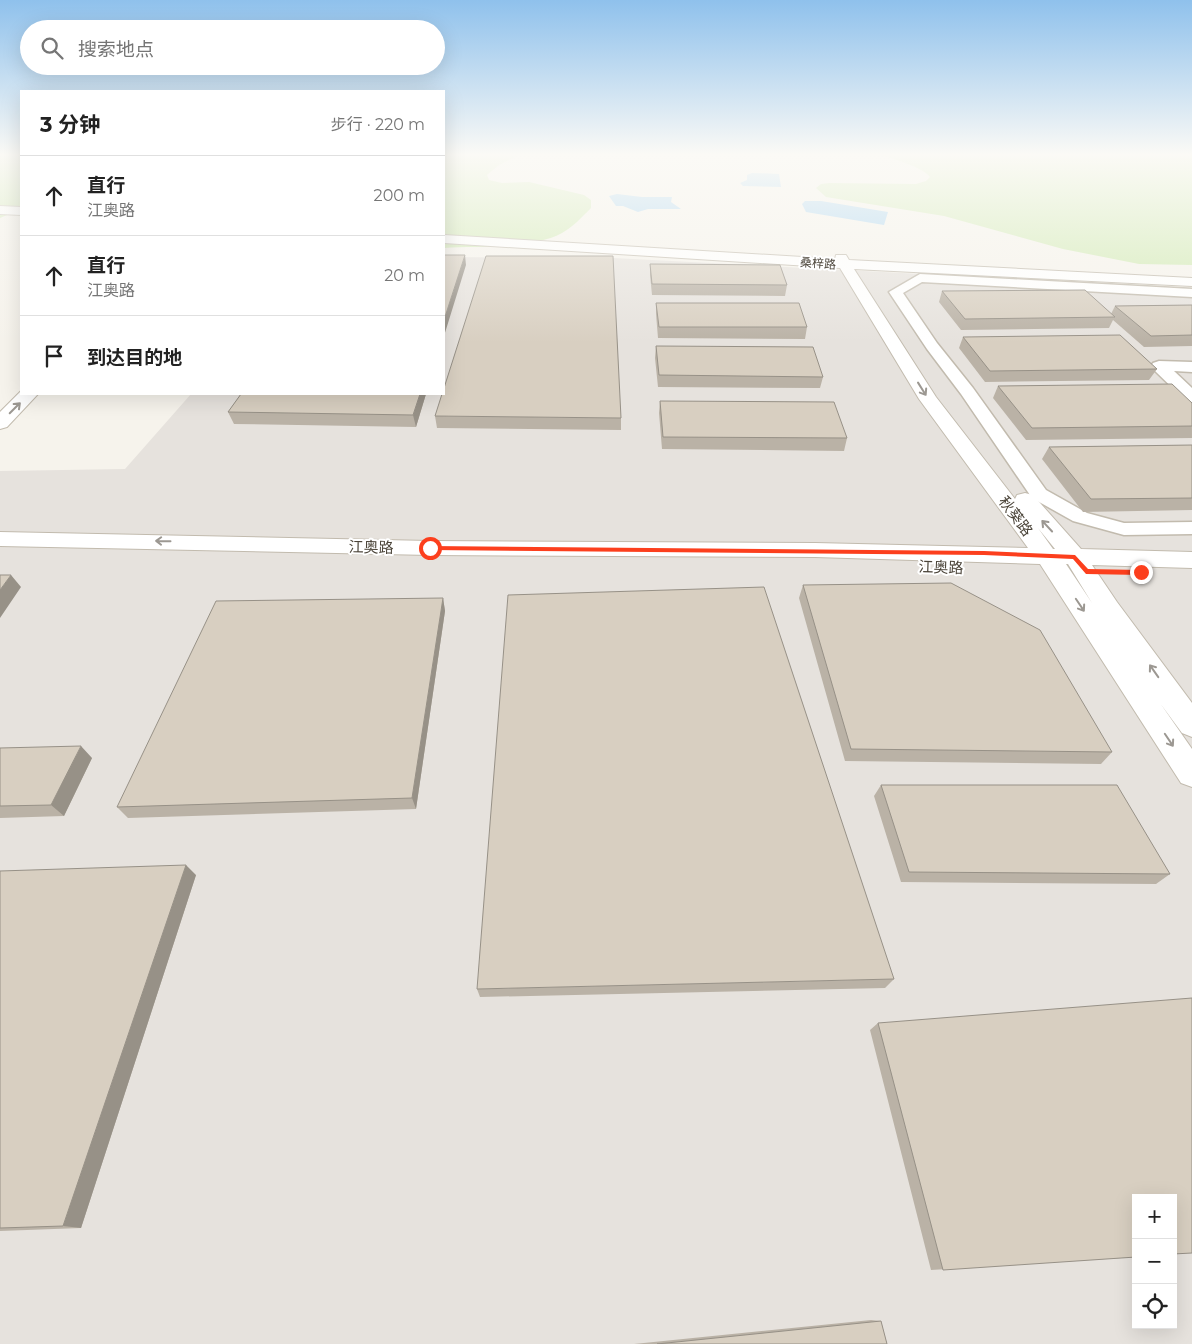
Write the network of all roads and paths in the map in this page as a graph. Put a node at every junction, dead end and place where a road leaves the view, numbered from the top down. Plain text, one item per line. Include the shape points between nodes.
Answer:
1 (445, 233) edge
2 (445, 238) edge
3 (851, 262) junction
4 (1192, 276) edge
5 (1192, 282) edge
6 (1192, 293) edge
7 (1192, 366) edge
8 (20, 381) edge
9 (28, 395) edge
10 (1192, 397) edge
11 (0, 401) edge
12 (0, 423) edge
13 (1192, 528) edge
14 (0, 539) edge
15 (0, 554) edge
16 (1192, 560) edge
17 (1066, 564) junction
18 (1192, 573) edge
19 (1192, 725) edge
20 (1192, 774) edge

1 - 3 street, 桑梓路
2 - 3 street, 桑梓路
3 - 4 street, 桑梓路
3 - 5 street, 桑梓路
3 - 17 street, 秋葵路 via 928,399
6 - 13 street via 920,278 896,292 1039,494 1080,516 1124,529
7 - 10 street via 1159,366
8 - 11 street
12 -> 9 street
17 -> 14 street, 江奥路 via 825,550 430,548
15 - 17 street, 江奥路 via 428,561
16 - 17 street, 江奥路
17 - 18 street, 江奥路
19 -> 17 street, 秋葵路 via 1108,608
17 -> 20 street, 秋葵路

